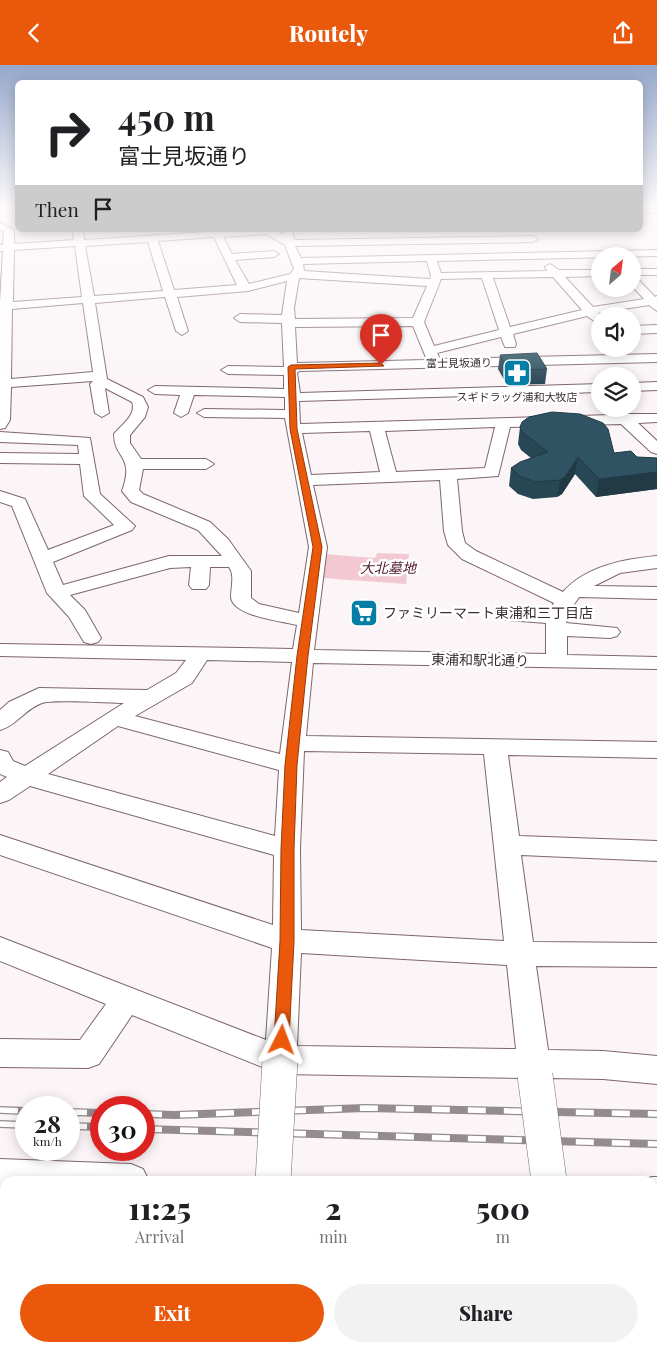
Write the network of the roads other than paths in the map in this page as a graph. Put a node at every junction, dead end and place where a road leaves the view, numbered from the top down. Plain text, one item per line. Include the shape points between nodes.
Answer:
1 (4, 267) edge
2 (85, 267) edge
3 (161, 267) edge
4 (233, 267) edge
5 (281, 267) edge
6 (283, 267) edge
7 (289, 267) edge
8 (295, 267) edge
9 (299, 267) edge
10 (433, 267) edge
11 (550, 267) edge
12 (657, 271) edge
13 (641, 272) edge
14 (591, 273) edge
15 (554, 274) junction
16 (486, 275) junction
17 (436, 279) junction
18 (641, 288) edge
19 (248, 289) junction
20 (170, 294) junction
21 (89, 300) junction
22 (655, 303) edge
23 (3, 306) edge
24 (623, 307) edge
25 (591, 311) joint
26 (240, 318) dead end
27 (289, 321) junction
28 (418, 322) junction
29 (657, 329) edge
30 (641, 330) edge
31 (182, 331) dead end
32 (506, 332) junction
33 (433, 357) junction
34 (657, 357) edge
35 (516, 361) junction
36 (629, 367) edge
37 (228, 370) dead end
38 (100, 378) junction
39 (591, 378) edge
40 (591, 379) edge
41 (2, 383) edge
42 (657, 386) edge
43 (641, 387) edge
44 (155, 390) dead end
45 (189, 390) junction
46 (293, 395) junction
47 (102, 413) dead end
48 (181, 413) dead end
49 (204, 413) dead end
50 (591, 416) edge
51 (621, 417) edge
52 (641, 417) edge
53 (657, 419) edge
54 (503, 423) junction
55 (0, 425) edge
56 (377, 427) junction
57 (0, 437) edge
58 (657, 449) edge
59 (0, 457) edge
60 (88, 459) junction
61 (135, 464) junction
62 (206, 464) dead end
63 (448, 474) junction
64 (389, 476) junction
65 (304, 480) junction
66 (0, 496) edge
67 (43, 559) junction
68 (201, 561) junction
69 (235, 561) junction
70 (657, 562) edge
71 (199, 585) dead end
72 (57, 593) junction
73 (657, 593) edge
74 (564, 610) junction
75 (503, 615) dead end
76 (308, 621) junction
77 (610, 632) dead end
78 (91, 638) dead end
79 (0, 650) edge
80 (202, 655) junction
81 (303, 656) junction
82 (557, 661) junction
83 (657, 663) edge
84 (148, 697) junction
85 (115, 718) junction
86 (0, 723) edge
87 (495, 746) junction
88 (657, 750) edge
89 (292, 754) junction
90 (0, 758) edge
91 (26, 776) junction
92 (0, 794) edge
93 (0, 845) edge
94 (508, 845) junction
95 (287, 849) junction
96 (657, 851) edge
97 (287, 941) junction
98 (0, 949) edge
99 (522, 954) junction
100 (657, 955) edge
101 (127, 998) junction
102 (0, 1053) edge
103 (280, 1060) junction
104 (657, 1069) edge
105 (535, 1070) junction
106 (273, 1176) edge
107 (548, 1176) edge

1 - 23 street
2 - 21 street
3 - 20 street
4 - 19 street
5 - 19 street
6 - 27 street
7 - 9 street
8 - 17 street
10 - 17 street
11 - 15 street
12 - 13 street
14 - 15 street
15 - 16 street
15 - 25 street
16 - 17 street
16 - 32 street
17 - 28 street
18 - 22 street
19 - 20 street
20 - 21 street
20 - 31 street
21 - 23 street
21 - 38 street
22 - 24 street
23 - 41 street
25 - 32 street
26 - 27 street
27 - 28 street
27 - 46 street
28 - 33 street
29 - 30 street
32 - 33 street
32 - 35 street
33 - 35 street, 富士見坂通り
33 - 46 street, 富士見坂通り
34 - 36 street, 富士見坂通り
35 - 39 street, 富士見坂通り
37 - 46 street
38 - 41 street
38 - 47 street via 97,384
38 - 61 street via 138,400 141,407 138,417 122,434 122,444
40 - 46 street
41 - 55 street via 3,420
42 - 43 street
44 - 45 street via 174,383
45 - 46 street
45 - 48 street
46 - 49 street
46 - 56 street
46 - 65 street
50 - 54 street
51 - 58 street
52 - 53 street
54 - 56 street
54 - 63 street via 492,473
56 - 64 street
57 - 60 street via 85,441
59 - 60 street
60 - 67 street via 92,496 126,526
61 - 62 street
61 - 69 street via 136,477 130,491 137,498 204,526
63 - 64 street
63 - 74 street via 457,545
64 - 65 street
65 - 76 street via 318,547
66 - 67 street via 19,503
67 - 72 street
68 - 69 street
68 - 71 street
68 - 72 street via 169,562
69 - 76 street via 242,571 241,600 252,609
70 - 74 street via 635,563 604,572
72 - 78 street via 78,614
73 - 74 street
74 - 75 street
74 - 77 street
74 - 82 street
76 - 81 street
79 - 80 street, 東浦和駅北通り
80 - 81 street, 東浦和駅北通り
80 - 84 street via 184,678
81 - 82 street, 東浦和駅北通り
81 - 89 street
82 - 83 street, 東浦和駅北通り
84 - 85 street
84 - 86 street via 39,695 17,707
85 - 89 street
85 - 91 street
87 - 88 street
87 - 89 street
87 - 94 street
89 - 95 street
90 - 91 street via 3,766
91 - 92 street
91 - 95 street
93 - 97 street
94 - 96 street
94 - 99 street
95 - 97 street
97 - 99 street
97 - 103 street
98 - 101 street
99 - 100 street
99 - 105 street
101 - 102 street via 88,1054
101 - 103 street
103 - 105 street
103 - 106 street, bridge
104 - 105 street via 603,1065
105 - 107 street, bridge

